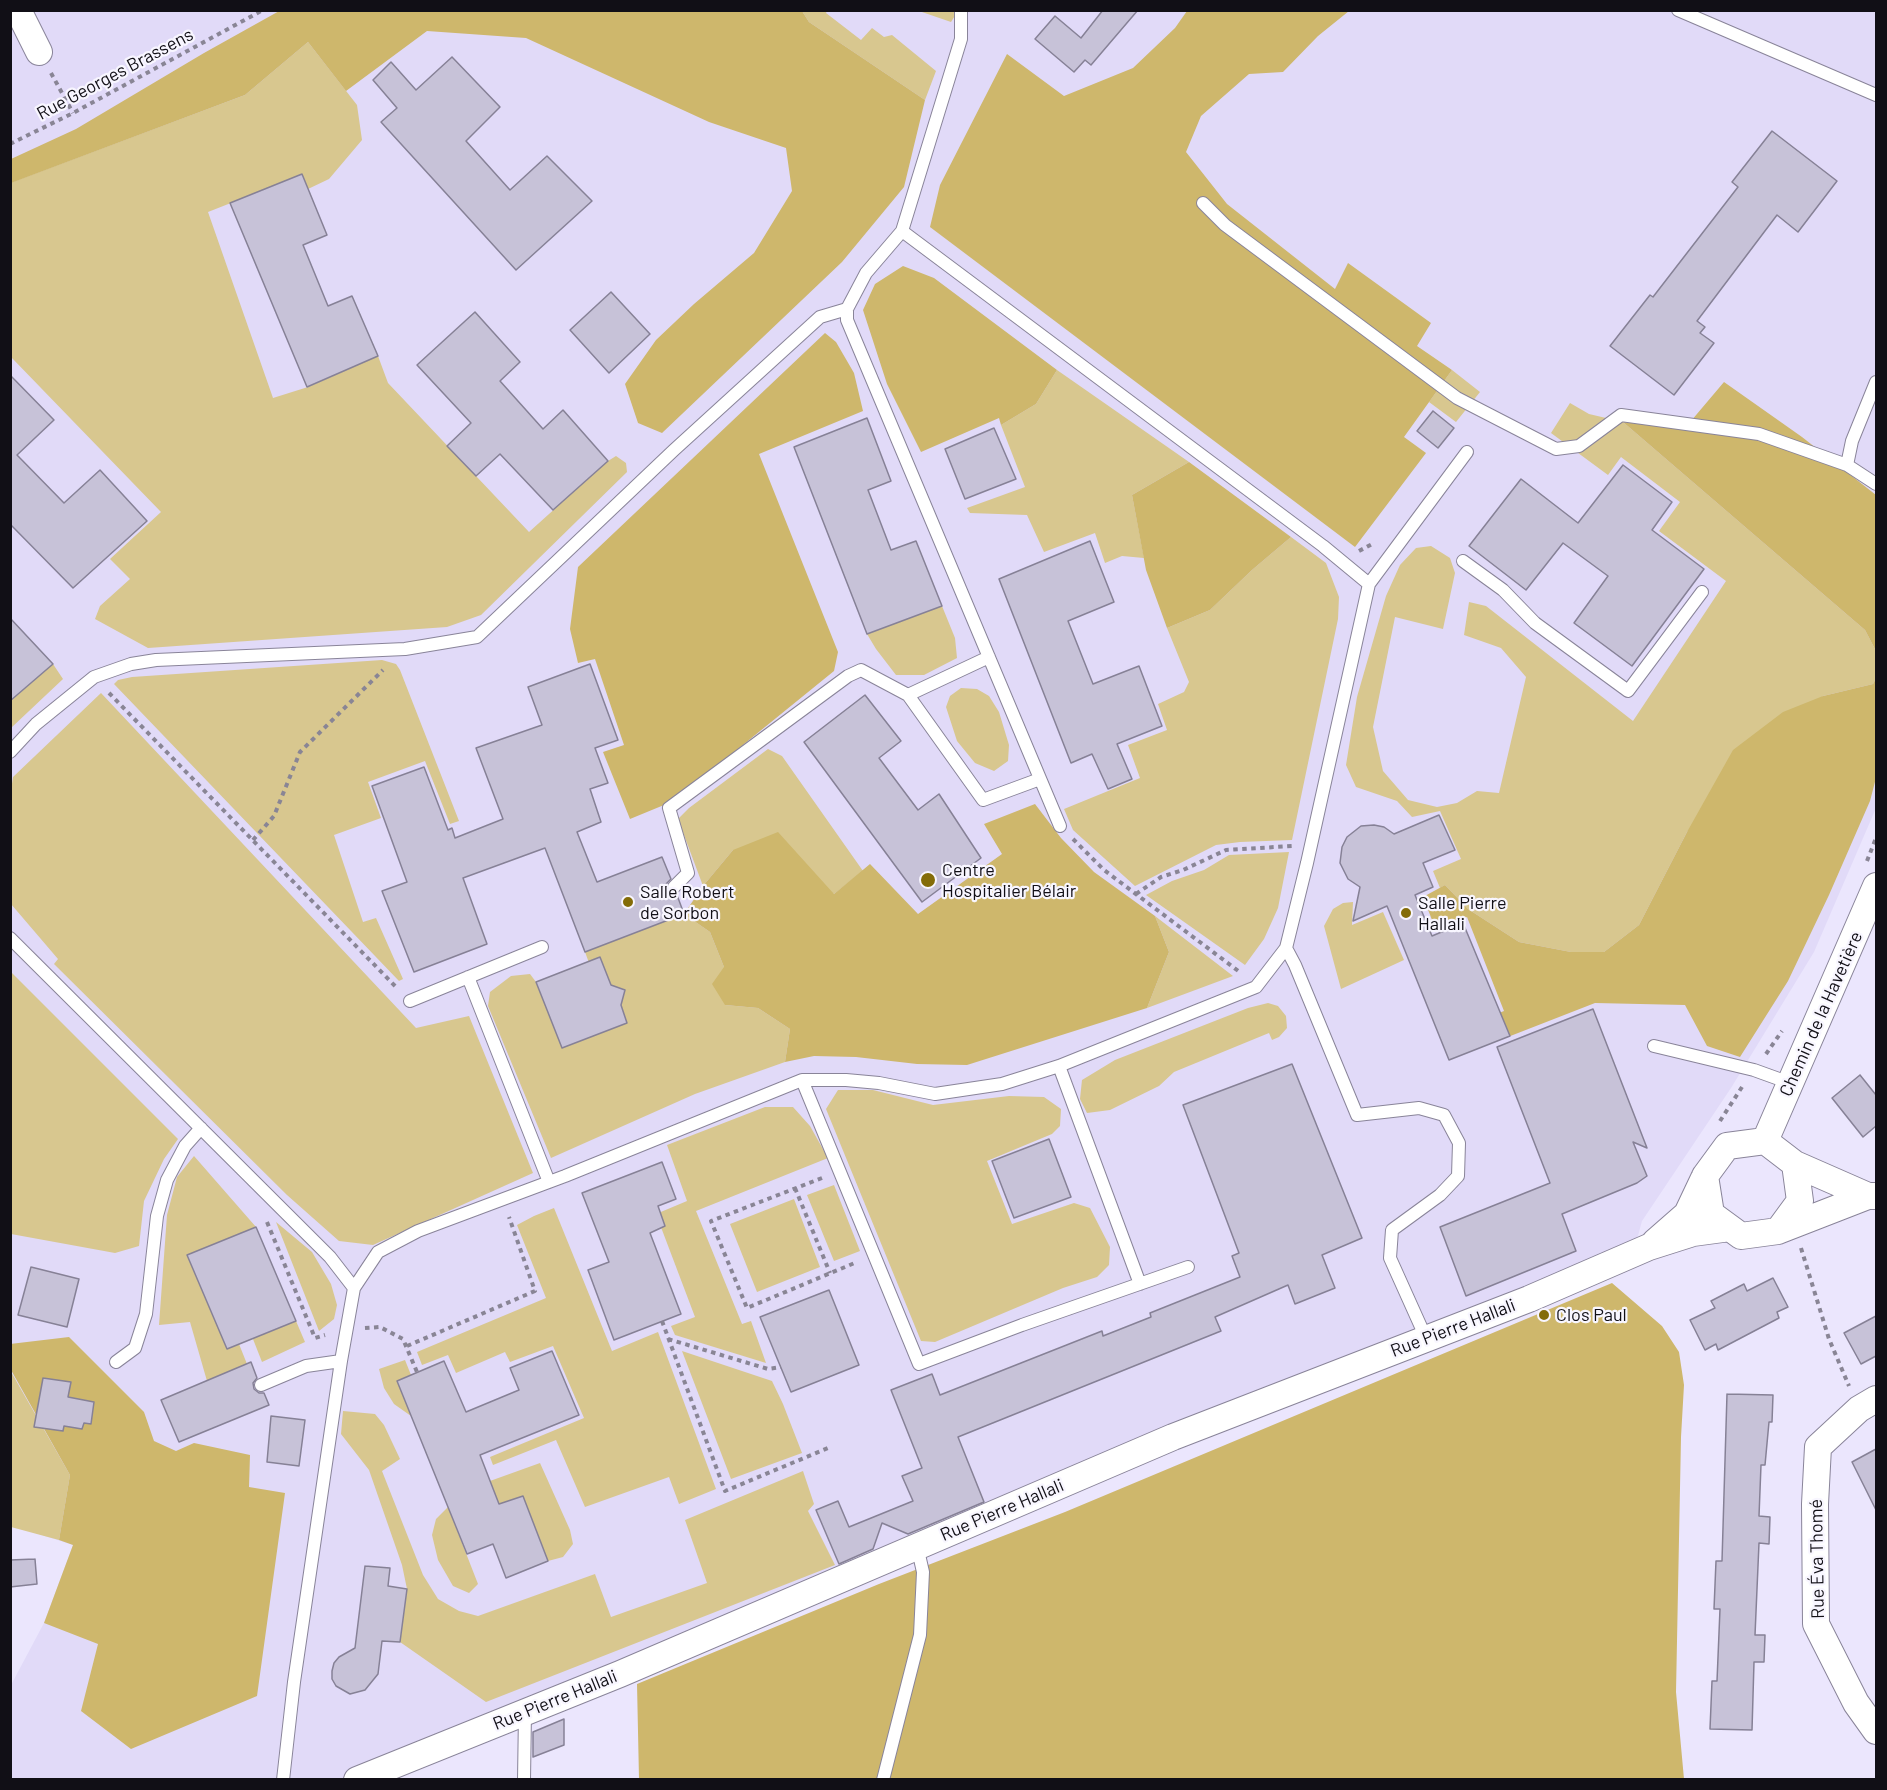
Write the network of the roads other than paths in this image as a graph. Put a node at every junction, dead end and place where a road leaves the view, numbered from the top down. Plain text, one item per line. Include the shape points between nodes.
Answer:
1 (18, 10) edge
2 (1678, 10) edge
3 (963, 12) edge
4 (39, 52) road end
5 (1876, 95) edge
6 (1203, 203) dead end
7 (902, 231) junction
8 (847, 309) junction
9 (1876, 382) edge
10 (1467, 452) dead end
11 (1847, 465) junction
12 (1876, 484) edge
13 (1463, 561) dead end
14 (1369, 584) junction
15 (1702, 592) dead end
16 (989, 657) junction
17 (908, 695) junction
18 (10, 752) edge
19 (1040, 779) junction
20 (1060, 826) road end
21 (674, 887) dead end
22 (1872, 887) edge
23 (10, 938) edge
24 (542, 947) dead end
25 (1286, 948) junction
26 (468, 977) junction
27 (410, 1001) road end
28 (1654, 1046) dead end
29 (1059, 1066) junction
30 (802, 1080) junction
31 (1790, 1083) junction
32 (201, 1128) junction
33 (1765, 1141) junction
34 (1795, 1164) junction
35 (1705, 1176) junction
36 (549, 1182) junction
37 (1872, 1196) edge
38 (1730, 1228) junction
39 (1786, 1228) junction
40 (1649, 1247) junction
41 (1188, 1268) dead end
42 (1140, 1284) junction
43 (354, 1288) junction
44 (1426, 1338) junction
45 (341, 1361) junction
46 (116, 1362) dead end
47 (261, 1385) dead end
48 (1868, 1404) edge
49 (917, 1546) junction
50 (525, 1712) junction
51 (1876, 1731) edge
52 (283, 1779) edge
53 (357, 1779) edge
54 (524, 1779) edge
55 (883, 1779) edge

1 - 4 street
2 - 5 lane
3 - 7 lane via 961,39
6 - 11 lane via 1226,225 1457,398 1556,449 1579,446 1621,415 1759,434
7 - 8 lane via 866,273
7 - 14 lane
8 - 16 lane via 847,320
8 - 18 lane via 820,317 477,638 405,649 132,664 94,677 36,724
9 - 11 lane via 1852,441
10 - 14 lane
11 - 12 lane
13 - 15 lane via 1503,590 1535,623 1628,691
14 - 25 lane
16 - 17 lane
16 - 19 lane
17 - 19 lane via 983,800
17 - 21 lane via 861,670 848,676 669,808 688,873
19 - 20 lane
22 - 31 street, Chemin de la Havetière
23 - 32 lane
24 - 26 lane
25 - 29 lane via 1256,987
25 - 44 lane via 1357,1115 1419,1108 1444,1116 1458,1143 1458,1176 1440,1195 1392,1230 1390,1258
26 - 27 lane
26 - 36 lane
28 - 31 lane via 1754,1070
29 - 30 lane via 1002,1084 935,1094 879,1083
29 - 42 lane
30 - 36 lane
30 - 42 lane via 919,1364
31 - 33 street, Chemin de la Havetière
32 - 43 lane via 330,1257
32 - 46 lane via 185,1146 167,1180 157,1216 146,1314 135,1348
33 - 34 street
33 - 35 street via 1727,1146
34 - 37 street
34 - 39 street via 1800,1201
35 - 38 street via 1711,1214
35 - 40 street, Rue Pierre Hallali via 1687,1214
36 - 43 lane via 418,1231 378,1252
37 - 39 street
38 - 39 street via 1741,1236
38 - 40 street, Rue Pierre Hallali via 1693,1233
40 - 44 street, Rue Pierre Hallali
41 - 42 lane
43 - 45 lane
44 - 49 street, Rue Pierre Hallali via 1173,1437
45 - 47 lane via 306,1366
45 - 52 lane
48 - 51 street, Rue Éva Thomé via 1818,1447 1816,1624 1856,1703
49 - 50 street, Rue Pierre Hallali
49 - 55 lane via 923,1572 920,1635
50 - 53 street, Rue Pierre Hallali
50 - 54 lane

